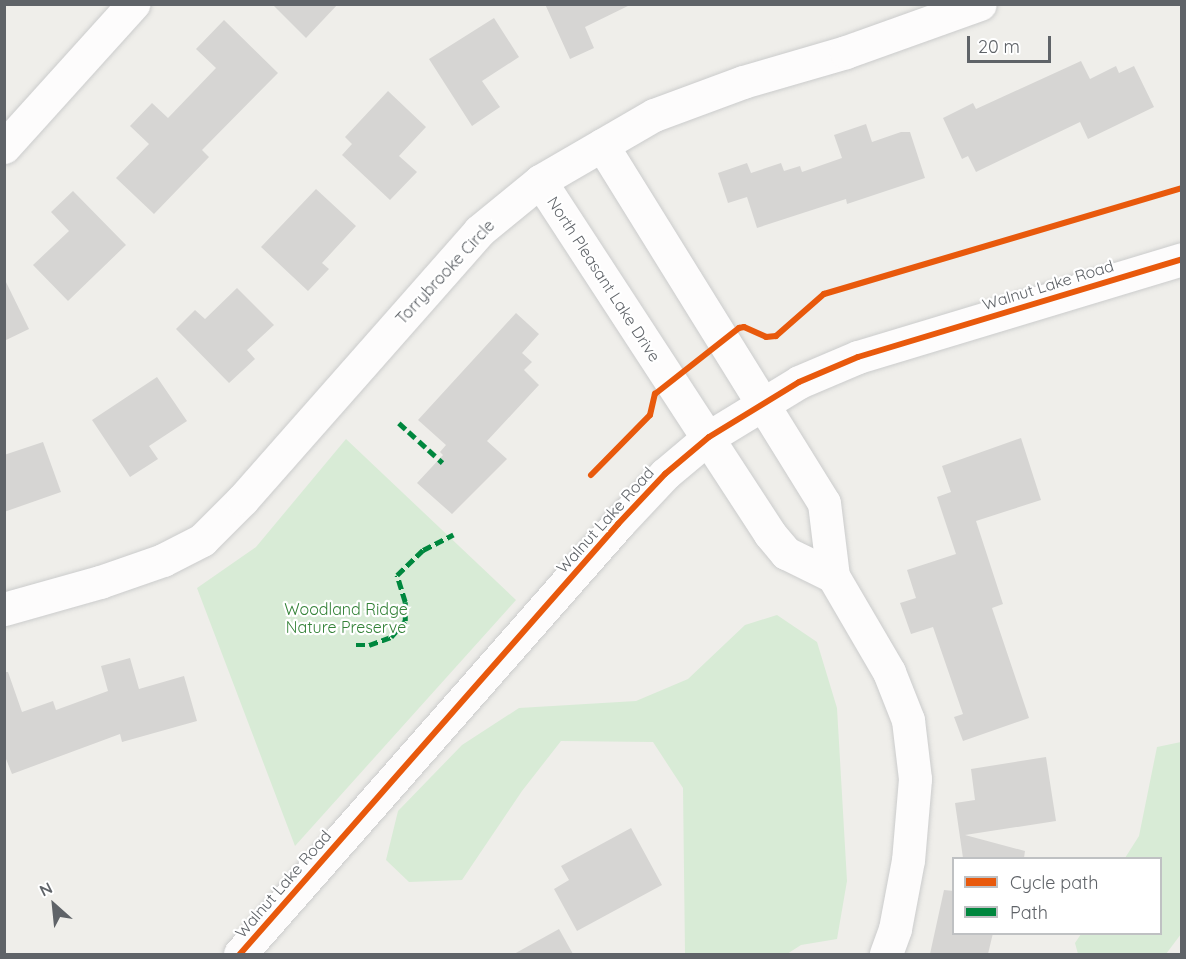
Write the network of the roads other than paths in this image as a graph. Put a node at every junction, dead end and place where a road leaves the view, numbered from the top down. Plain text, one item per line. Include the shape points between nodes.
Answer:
1 (133, 4) edge
2 (980, 4) edge
3 (602, 145) junction
4 (4, 147) edge
5 (540, 181) junction
6 (1182, 259) edge
7 (762, 403) junction
8 (709, 437) junction
9 (833, 576) junction
10 (4, 609) edge
11 (240, 954) edge
12 (886, 954) edge

1 - 4 street
2 - 3 street, Torrybrooke Circle via 654,115
3 - 5 street, Torrybrooke Circle
3 - 7 street
5 - 8 street, North Pleasant Lake Drive
5 - 10 street, Torrybrooke Circle via 479,231 243,499 201,540 163,560
6 - 7 street, Walnut Lake Road via 858,357
7 - 8 street, Walnut Lake Road
7 - 9 street via 824,503
8 - 9 street, North Pleasant Lake Drive via 786,553
8 - 11 street, Walnut Lake Road via 665,474 618,524
9 - 12 street via 890,672 908,720 915,779 908,860 896,929

